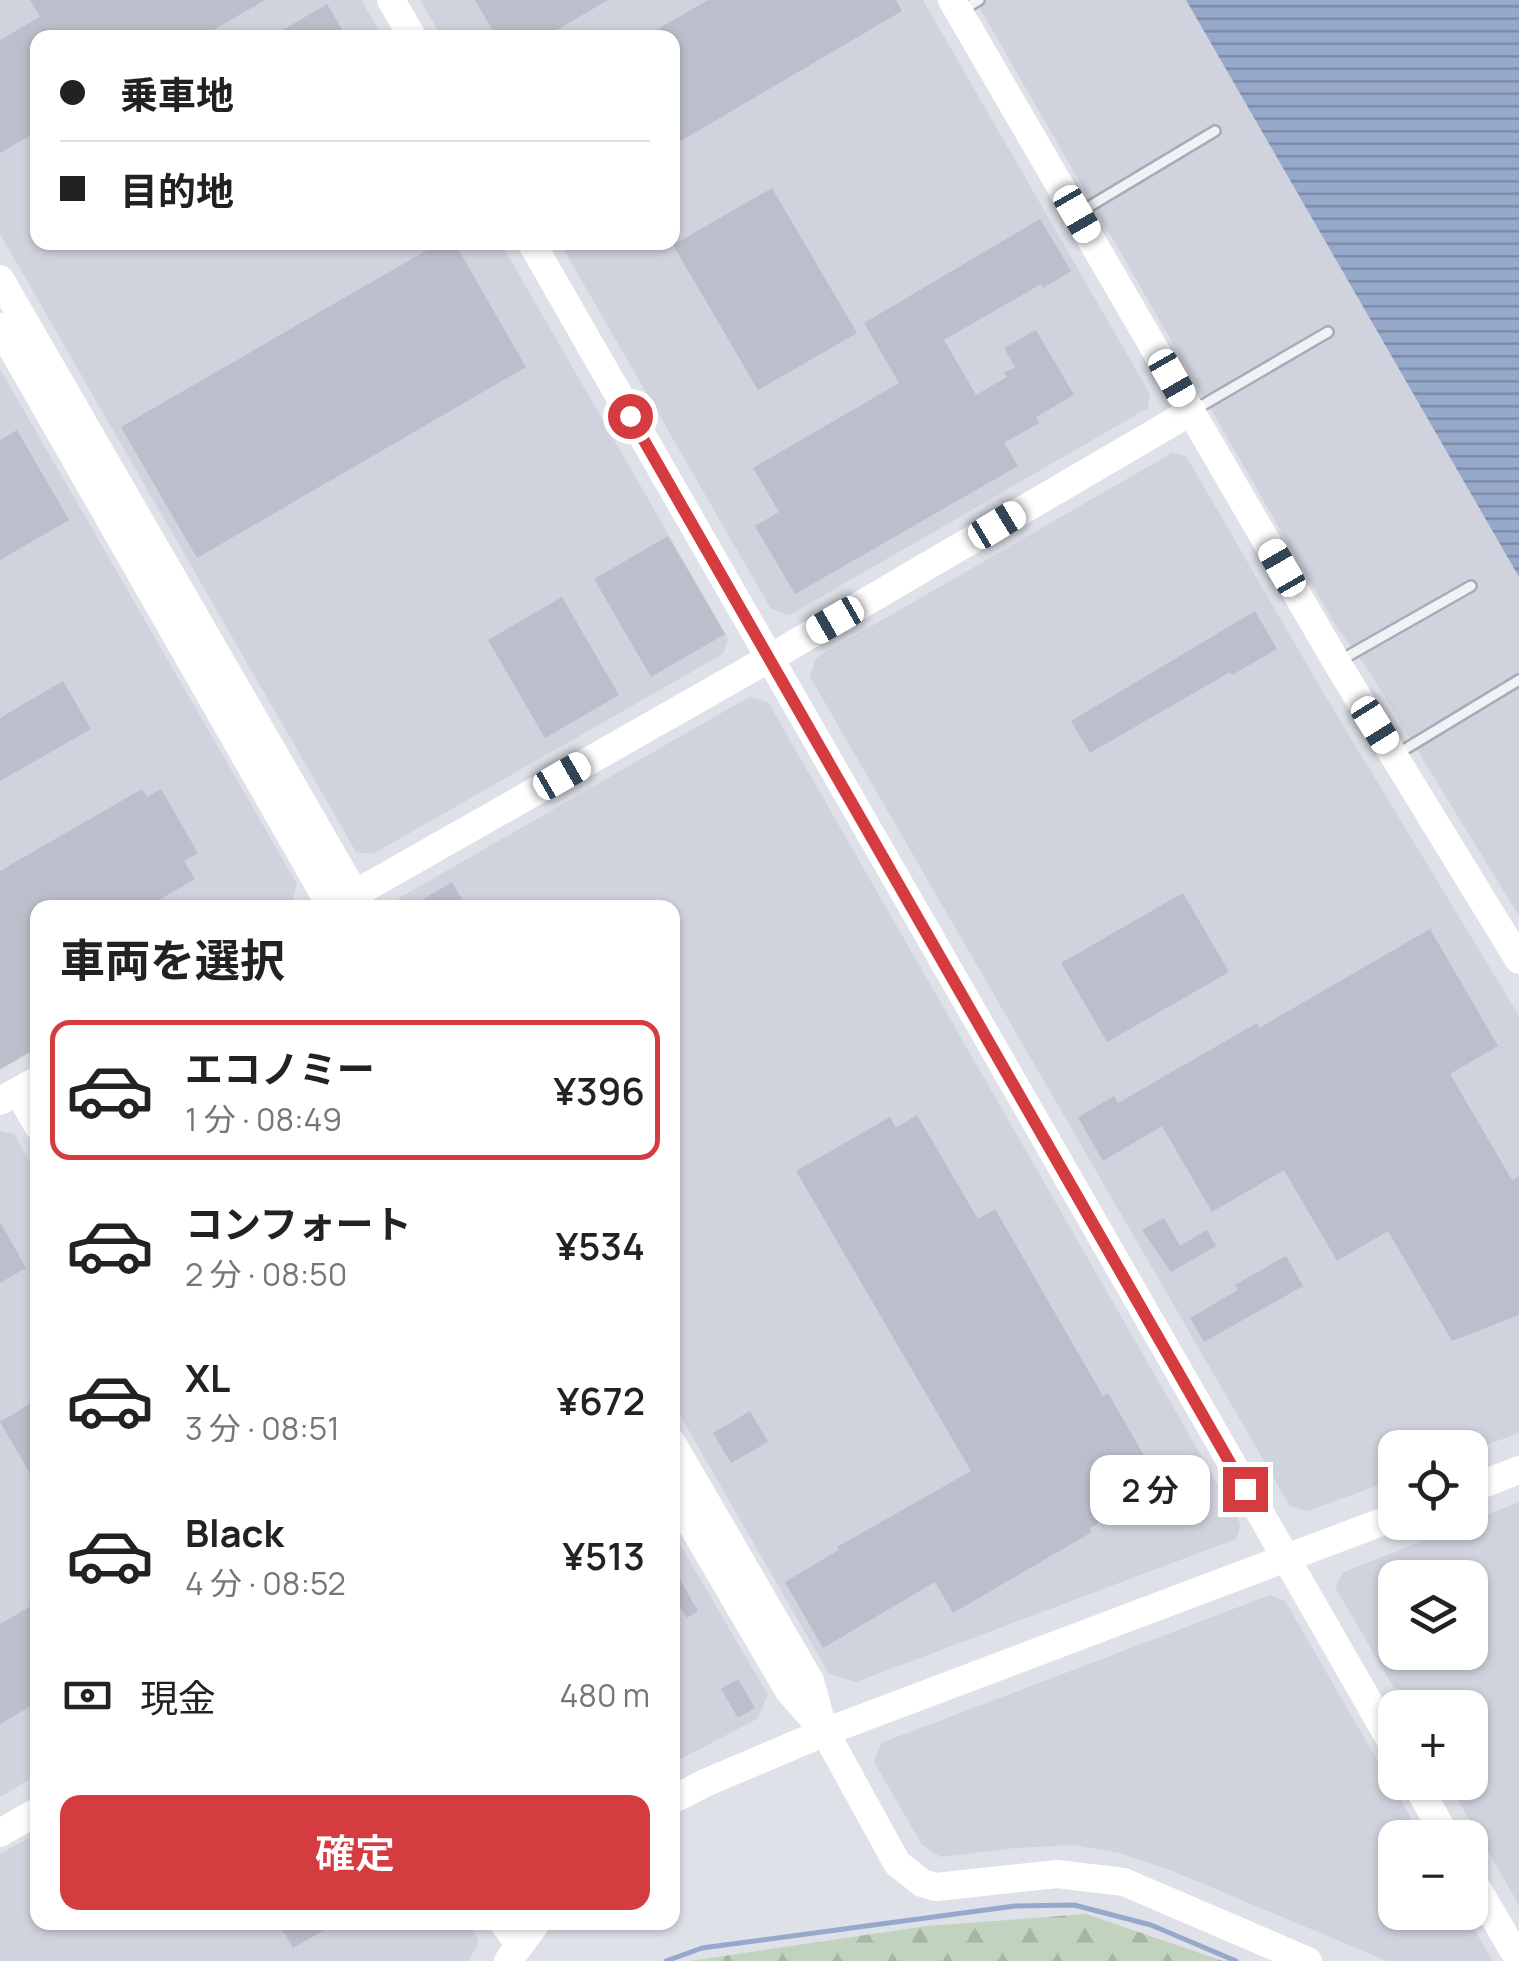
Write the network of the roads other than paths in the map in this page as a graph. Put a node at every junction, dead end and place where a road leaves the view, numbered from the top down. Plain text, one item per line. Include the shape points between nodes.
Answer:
1 (391, 0) edge
2 (963, 4) edge
3 (408, 30) edge
4 (1215, 131) dead end
5 (1077, 214) junction
6 (536, 250) edge
7 (0, 279) edge
8 (0, 327) edge
9 (1328, 332) dead end
10 (1192, 412) junction
11 (1472, 586) dead end
12 (770, 658) junction
13 (1337, 662) junction
14 (1519, 680) edge
15 (1394, 756) junction
16 (339, 900) edge
17 (339, 900) edge
18 (351, 900) edge
19 (1519, 960) edge
20 (680, 1458) edge
21 (1519, 1470) edge
22 (1488, 1481) edge
23 (680, 1505) edge
24 (1378, 1523) edge
25 (1284, 1558) junction
26 (1378, 1719) edge
27 (824, 1732) junction
28 (680, 1796) edge
29 (30, 1815) edge
30 (0, 1832) edge
31 (1488, 1907) edge
32 (1519, 1960) edge
33 (1308, 1961) edge

1 - 3 street
2 - 5 street
4 - 5 lane
5 - 10 street
6 - 12 street
7 - 16 street
8 - 17 street
9 - 10 lane
10 - 12 street
10 - 13 street
11 - 13 lane
12 - 18 street
12 - 25 street
13 - 15 street
14 - 15 lane
15 - 19 street
20 - 27 street via 810,1681
21 - 22 street
23 - 27 street via 789,1691
24 - 25 street
25 - 26 street
25 - 27 street
27 - 28 street
27 - 33 street via 897,1864 922,1883 936,1887 1010,1876 1124,1882
29 - 30 street
31 - 32 street

